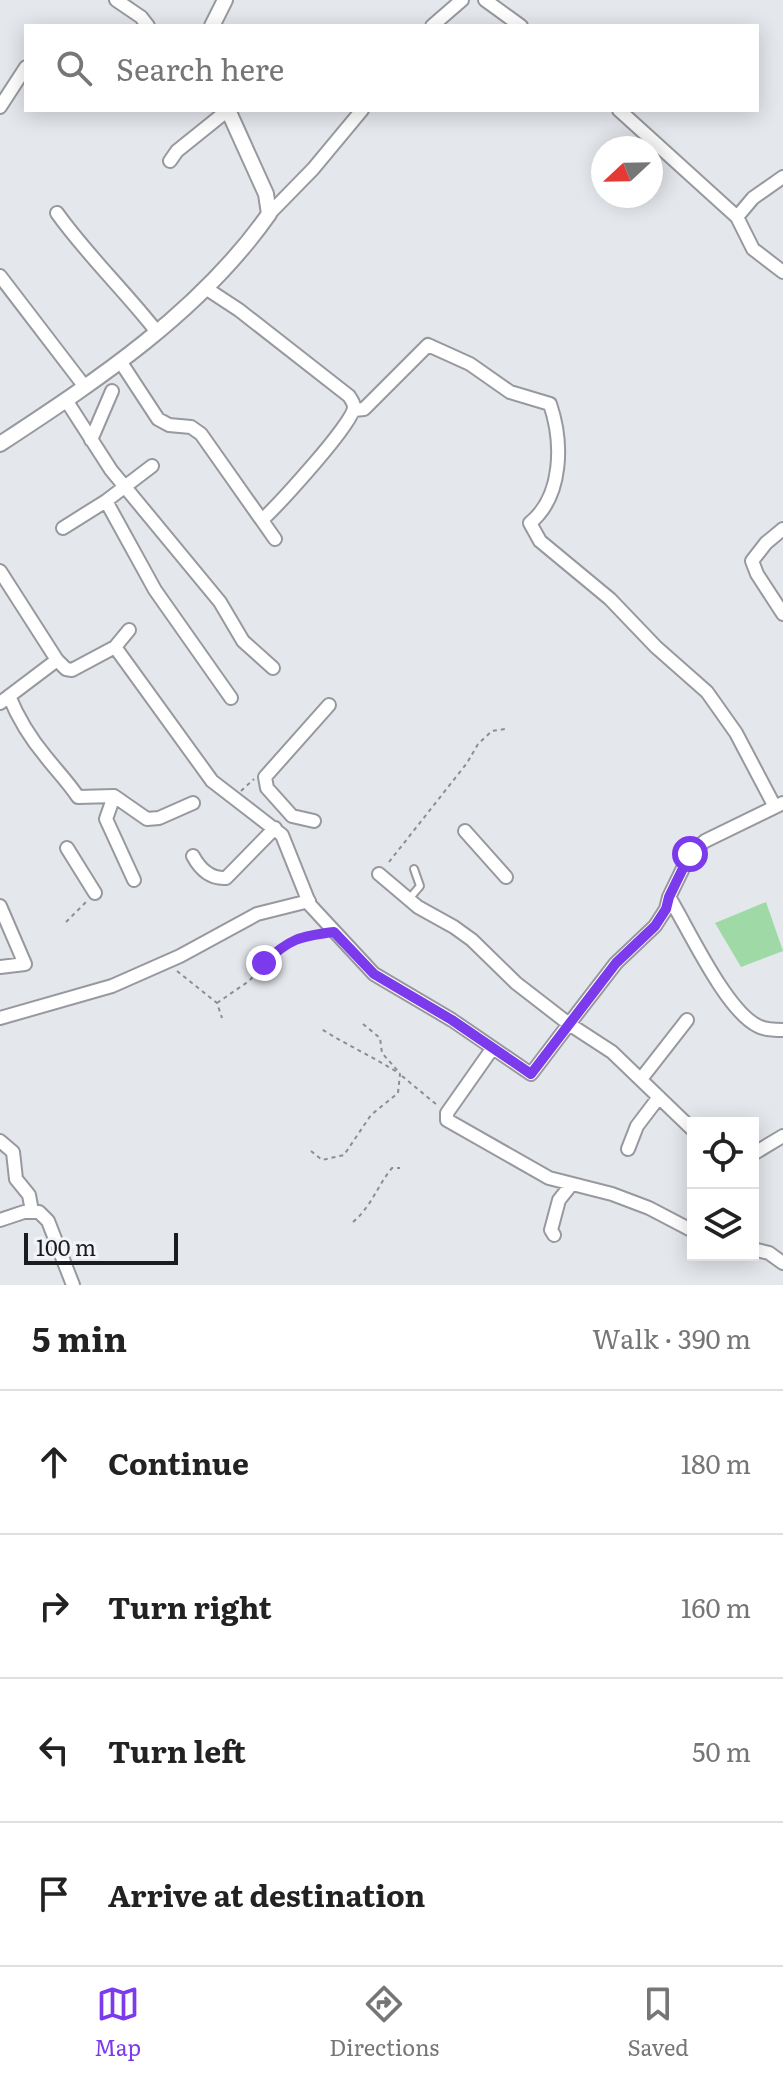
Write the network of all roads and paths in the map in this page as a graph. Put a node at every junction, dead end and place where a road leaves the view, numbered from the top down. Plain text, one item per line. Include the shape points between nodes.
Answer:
1 (116, 0) edge
2 (225, 0) edge
3 (462, 0) edge
4 (485, 0) edge
5 (146, 24) edge
6 (213, 24) edge
7 (434, 24) edge
8 (518, 24) edge
9 (24, 70) edge
10 (0, 107) edge
11 (226, 112) edge
12 (229, 112) edge
13 (360, 112) edge
14 (621, 112) edge
15 (170, 161) dead end
16 (783, 177) edge
17 (57, 213) dead end
18 (269, 214) junction
19 (737, 217) junction
20 (783, 272) edge
21 (0, 276) edge
22 (207, 289) junction
23 (157, 332) junction
24 (120, 361) junction
25 (85, 387) junction
26 (112, 391) dead end
27 (66, 400) junction
28 (354, 410) junction
29 (91, 440) junction
30 (0, 444) edge
31 (152, 466) dead end
32 (125, 488) junction
33 (106, 501) junction
34 (262, 520) junction
35 (63, 528) dead end
36 (783, 529) edge
37 (275, 539) dead end
38 (0, 571) edge
39 (783, 614) edge
40 (129, 630) dead end
41 (115, 647) junction
42 (57, 660) junction
43 (273, 668) dead end
44 (231, 698) dead end
45 (4, 700) edge
46 (329, 705) dead end
47 (505, 729) dead end
48 (269, 772) junction
49 (114, 796) junction
50 (234, 798) junction
51 (276, 799) junction
52 (193, 803) dead end
53 (779, 805) edge
54 (261, 817) junction
55 (314, 821) dead end
56 (275, 828) junction
57 (465, 831) dead end
58 (67, 848) dead end
59 (193, 856) dead end
60 (389, 862) dead end
61 (414, 869) dead end
62 (379, 874) dead end
63 (506, 877) dead end
64 (134, 880) dead end
65 (95, 893) joint
66 (669, 897) junction
67 (409, 899) junction
68 (309, 901) junction
69 (0, 906) edge
70 (66, 922) dead end
71 (334, 932) junction
72 (171, 960) junction
73 (0, 967) edge
74 (217, 1003) junction
75 (0, 1018) edge
76 (222, 1018) dead end
77 (687, 1020) dead end
78 (363, 1024) dead end
79 (569, 1024) junction
80 (320, 1028) dead end
81 (783, 1030) edge
82 (492, 1049) junction
83 (400, 1074) junction
84 (641, 1079) junction
85 (659, 1097) junction
86 (437, 1105) dead end
87 (687, 1124) edge
88 (783, 1136) edge
89 (0, 1141) edge
90 (628, 1149) dead end
91 (759, 1150) edge
92 (311, 1151) dead end
93 (400, 1168) dead end
94 (571, 1185) junction
95 (32, 1211) junction
96 (0, 1220) edge
97 (353, 1222) dead end
98 (687, 1228) edge
99 (554, 1235) dead end
100 (759, 1250) edge
101 (783, 1263) edge
102 (73, 1285) edge

1 - 5 street
2 - 6 street
3 - 7 street
4 - 8 street
9 - 10 street
11 - 15 street
12 - 18 street via 266,194
13 - 18 street
14 - 19 street
16 - 19 street
17 - 23 street
18 - 22 street
19 - 20 street via 753,249
21 - 25 street
22 - 23 street
22 - 28 street via 349,396
23 - 24 street
24 - 25 street
24 - 34 street via 158,419 201,434
25 - 27 street
26 - 29 street
27 - 29 street
27 - 30 street
28 - 34 street via 296,487
28 - 53 street via 364,409 428,345 470,364 510,392 550,404 556,422 557,482 541,514 530,523 540,541 707,692
29 - 32 street
31 - 32 street
32 - 33 street
32 - 43 street via 220,602 243,641
33 - 35 street
33 - 44 street via 155,590
34 - 37 street
36 - 39 street via 752,561
38 - 42 street
40 - 41 street
41 - 42 street via 72,670
41 - 50 street via 212,781
42 - 45 street
45 - 49 street via 78,797
46 - 48 street
47 - 60 path via 492,731 478,744
48 - 50 path
48 - 51 street via 267,788
49 - 52 street via 147,819
49 - 64 street via 106,819
50 - 54 street
51 - 54 street
51 - 55 street via 292,816
53 - 66 street via 695,849
54 - 56 street
56 - 59 street via 226,878 201,870
56 - 68 street via 288,846
57 - 63 street
58 - 65 street
61 - 67 lane via 420,886
62 - 67 street
65 - 70 path
66 - 79 street via 649,934 616,963
66 - 81 street via 698,953 740,1010 760,1027
67 - 79 street via 472,940
68 - 71 street
68 - 72 street via 257,914
69 - 73 street via 25,964
71 - 74 path via 284,944 249,981
71 - 82 street via 374,974
72 - 74 path via 178,973
72 - 75 street via 112,986
74 - 76 path
77 - 84 street
78 - 83 path via 380,1038 382,1053
79 - 82 street via 531,1074
79 - 84 street
80 - 83 path
82 - 94 street via 446,1118 499,1152
83 - 86 path
83 - 92 path via 398,1093 371,1115 344,1155 322,1160
84 - 85 street
85 - 87 street
85 - 90 street via 637,1126
88 - 91 street
89 - 95 street via 13,1152 16,1179 29,1195
93 - 97 path via 392,1168
94 - 98 street via 627,1200
94 - 99 street via 559,1200
95 - 96 street
95 - 102 street via 48,1221
100 - 101 street

